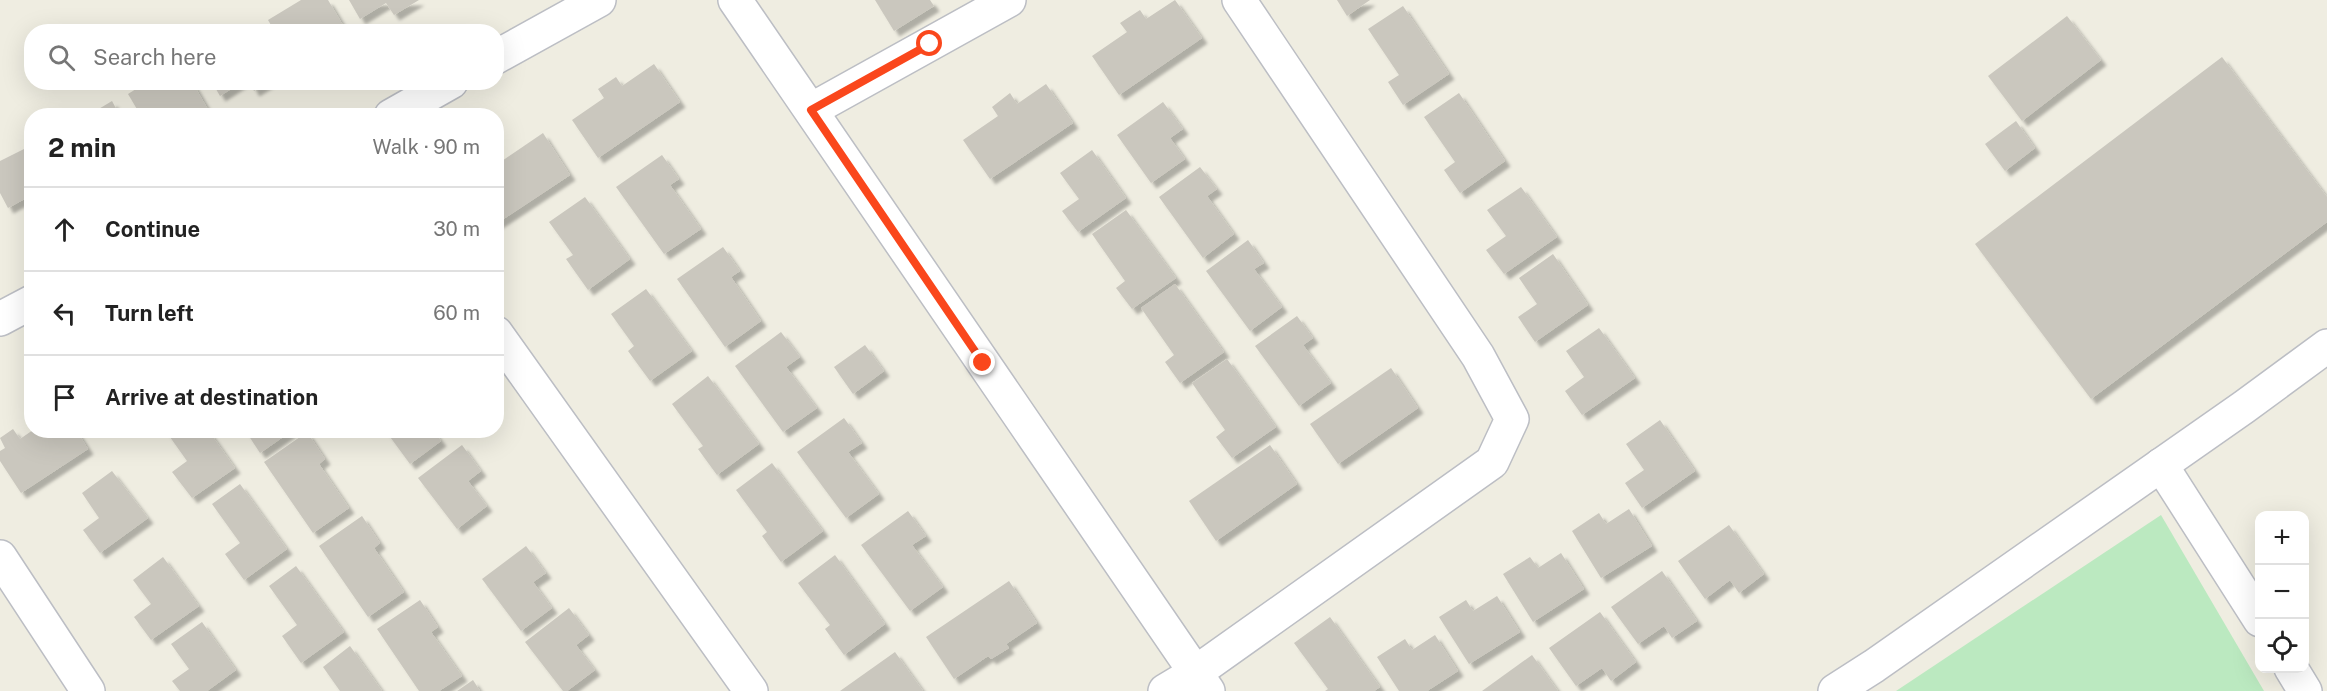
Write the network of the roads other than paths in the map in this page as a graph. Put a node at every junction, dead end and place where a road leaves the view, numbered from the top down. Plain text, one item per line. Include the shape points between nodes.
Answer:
1 (599, 0) edge
2 (735, 0) edge
3 (1009, 0) edge
4 (1239, 0) edge
5 (504, 53) edge
6 (437, 90) edge
7 (405, 108) edge
8 (811, 110) junction
9 (24, 306) edge
10 (0, 319) edge
11 (504, 344) edge
12 (2327, 346) edge
13 (2161, 465) junction
14 (0, 557) edge
15 (2258, 619) edge
16 (2294, 673) edge
17 (1201, 682) edge
18 (88, 691) edge
19 (751, 691) edge
20 (1165, 691) edge
21 (1835, 691) edge
22 (2305, 691) edge

1 - 5 street
2 - 8 street
3 - 8 street
4 - 17 street via 1478,356 1512,419 1492,462
6 - 7 street
8 - 17 street
9 - 10 street
11 - 19 street
12 - 13 street
13 - 15 street
13 - 21 street
14 - 18 street
16 - 22 street
17 - 20 street

